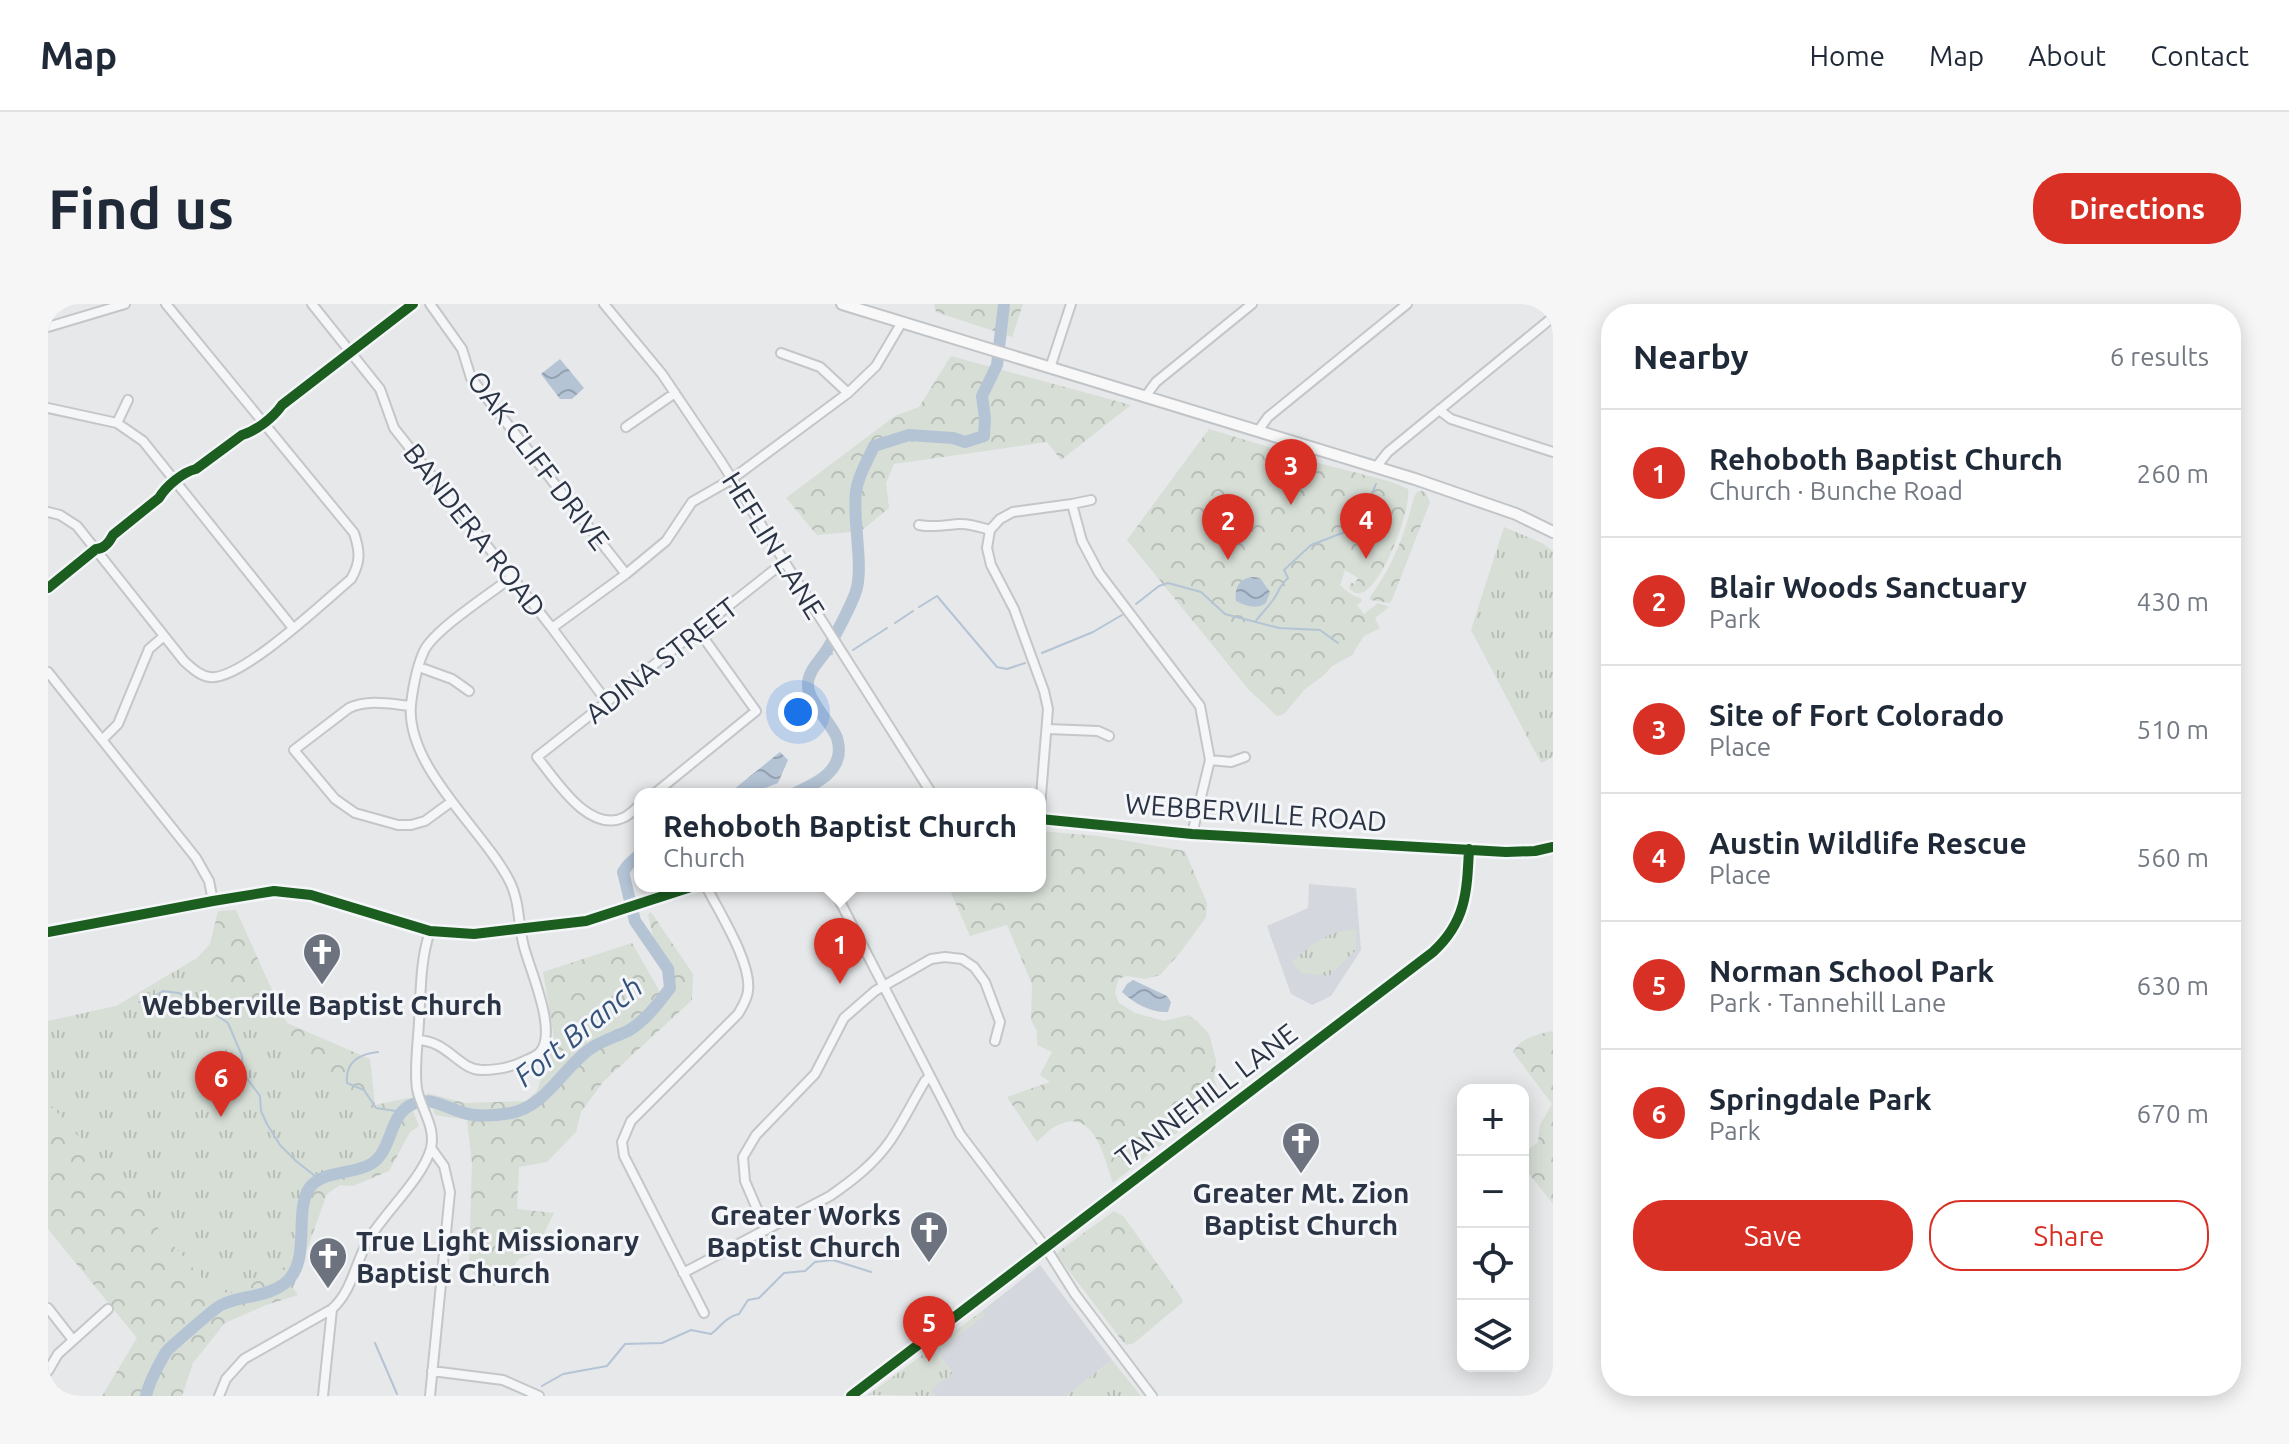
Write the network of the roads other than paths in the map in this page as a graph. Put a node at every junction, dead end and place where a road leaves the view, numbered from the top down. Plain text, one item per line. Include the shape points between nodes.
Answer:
1 (125, 304) edge
2 (166, 304) edge
3 (312, 304) edge
4 (413, 304) edge
5 (430, 304) edge
6 (604, 304) edge
7 (842, 304) edge
8 (1071, 304) edge
9 (1252, 304) edge
10 (1407, 304) edge
11 (1553, 317) edge
12 (902, 322) junction
13 (48, 327) edge
14 (352, 353) junction
15 (781, 353) dead end
16 (1050, 368) junction
17 (675, 393) junction
18 (848, 393) junction
19 (1145, 397) junction
20 (128, 400) dead end
21 (48, 408) edge
22 (1439, 410) junction
23 (262, 420) junction
24 (117, 423) junction
25 (626, 427) dead end
26 (1258, 431) junction
27 (1553, 452) edge
28 (1376, 467) junction
29 (732, 479) junction
30 (178, 483) junction
31 (1091, 500) dead end
32 (1072, 504) junction
33 (48, 512) edge
34 (919, 525) dead end
35 (990, 530) junction
36 (1553, 532) edge
37 (96, 549) junction
38 (784, 562) junction
39 (626, 574) junction
40 (512, 577) junction
41 (48, 588) edge
42 (293, 628) junction
43 (552, 628) junction
44 (698, 630) junction
45 (164, 636) junction
46 (419, 667) junction
47 (48, 672) edge
48 (469, 691) dead end
49 (607, 702) junction
50 (411, 706) junction
51 (1048, 729) junction
52 (1109, 736) dead end
53 (103, 739) junction
54 (1245, 757) dead end
55 (1210, 760) junction
56 (661, 788) edge
57 (928, 788) edge
58 (1042, 788) edge
59 (451, 802) junction
60 (634, 810) edge
61 (1046, 820) edge
62 (1192, 834) junction
63 (1553, 847) edge
64 (1469, 849) junction
65 (676, 892) edge
66 (709, 892) edge
67 (835, 892) edge
68 (213, 901) junction
69 (520, 930) junction
70 (430, 931) junction
71 (48, 932) edge
72 (883, 986) junction
73 (418, 1040) junction
74 (995, 1041) dead end
75 (930, 1076) junction
76 (431, 1148) junction
77 (766, 1230) junction
78 (1046, 1248) junction
79 (683, 1273) junction
80 (48, 1308) edge
81 (108, 1309) dead end
82 (332, 1309) junction
83 (704, 1313) dead end
84 (73, 1340) junction
85 (48, 1371) edge
86 (432, 1371) junction
87 (219, 1396) edge
88 (323, 1396) edge
89 (430, 1396) edge
90 (539, 1396) edge
91 (851, 1396) edge
92 (1152, 1396) edge

1 - 13 street
2 - 23 street
3 - 14 street, BANDERA ROAD
4 - 14 main road
5 - 39 street, OAK CLIFF DRIVE via 462,349 471,378
6 - 17 street, HEFLIN LANE
7 - 12 main road
8 - 16 street
9 - 19 street via 1156,382
10 - 26 street via 1268,417
11 - 22 street
12 - 16 main road
12 - 18 street via 876,366
14 - 23 main road
14 - 40 street, BANDERA ROAD via 380,389 394,428
15 - 18 street via 820,367
16 - 19 main road
17 - 25 street
17 - 29 street, HEFLIN LANE
18 - 29 street
19 - 26 main road
20 - 24 street
21 - 24 street
22 - 27 street via 1451,419
22 - 28 street
23 - 30 main road
23 - 42 street via 354,533 360,557 351,579
24 - 30 street via 143,441
26 - 28 main road
28 - 36 main road via 1502,508
29 - 38 street, HEFLIN LANE
29 - 39 street via 692,502 666,541
30 - 37 main road
30 - 42 street
31 - 32 street
32 - 35 street via 1013,512
32 - 55 street via 1082,541 1099,573 1200,706
33 - 37 street via 77,526
34 - 35 street
35 - 51 street via 991,565 1014,609 1044,691
37 - 41 main road
37 - 45 street
38 - 44 street, ADINA STREET
38 - 57 street, HEFLIN LANE
39 - 43 street
40 - 43 street, BANDERA ROAD
40 - 46 street via 435,636
42 - 45 street via 240,668 211,677 196,672
43 - 49 street, BANDERA ROAD
44 - 49 street, ADINA STREET
44 - 56 street via 756,711
45 - 53 street via 149,649 118,724
46 - 48 street
46 - 50 street
47 - 53 street
49 - 60 street, ADINA STREET via 537,757 589,816 610,821
50 - 59 street via 418,748
50 - 59 street via 359,703 294,750 335,799 355,813 411,825
51 - 52 street
51 - 58 street
53 - 68 street via 201,867
54 - 55 street
55 - 62 street
59 - 69 street via 507,877
61 - 62 street, WEBBERVILLE ROAD
62 - 64 street, WEBBERVILLE ROAD
63 - 64 street via 1521,852
64 - 78 street, TANNEHILL LANE via 1464,906 1440,946
65 - 69 street via 586,921
66 - 79 street via 744,961 747,997 738,1014 635,1116 622,1142 624,1156
67 - 72 street
68 - 70 street via 261,892 299,893
68 - 71 street
69 - 70 street via 460,935
69 - 73 street via 544,1012 539,1053 510,1066 480,1070 437,1044
70 - 73 street via 422,957
72 - 74 street via 931,959 962,959 985,982 1000,1022
72 - 75 street
72 - 77 street via 844,1018 815,1074 756,1135 743,1157 745,1181
73 - 76 street via 417,1086 432,1132
75 - 77 street via 890,1142 862,1173
75 - 78 street via 965,1142
76 - 82 street via 365,1245 348,1289
76 - 86 street via 444,1166 450,1192
77 - 79 street
78 - 91 street, TANNEHILL LANE
78 - 92 street
79 - 83 street
80 - 84 street
81 - 84 street
82 - 87 street via 244,1359
82 - 88 street
84 - 85 street
86 - 89 street
86 - 90 street via 503,1380

